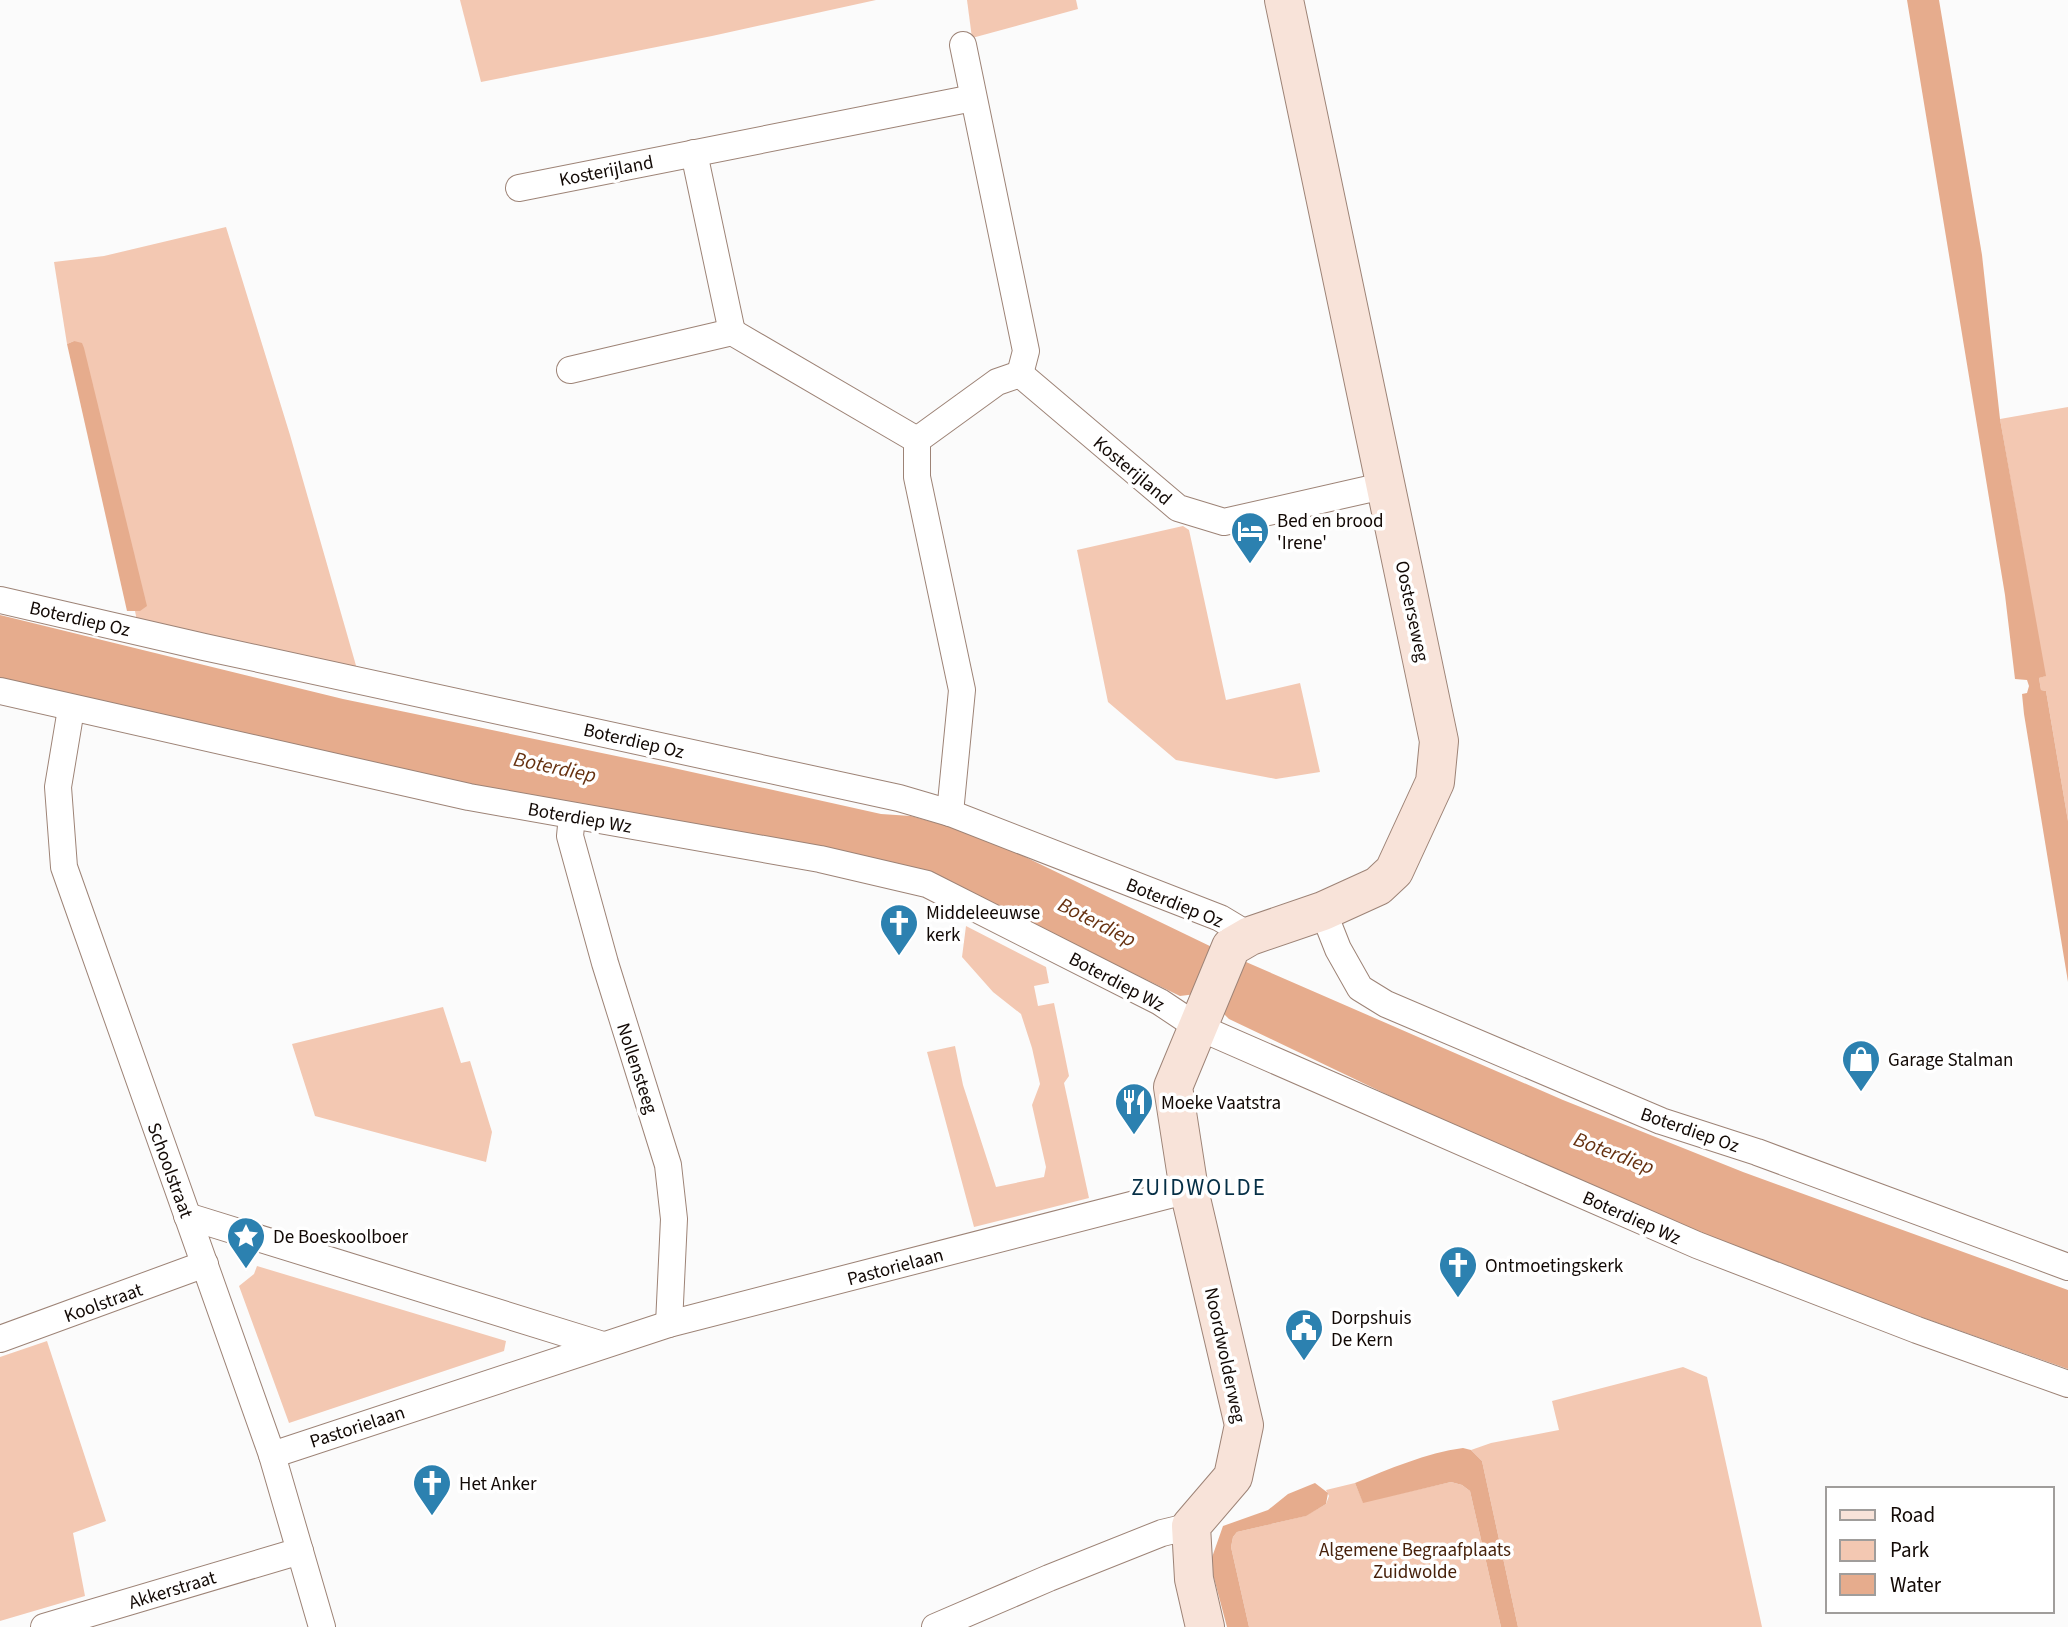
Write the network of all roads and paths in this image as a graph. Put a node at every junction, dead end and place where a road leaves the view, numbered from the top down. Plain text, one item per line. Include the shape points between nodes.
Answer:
1 (1284, 0) edge
2 (963, 45) dead end
3 (973, 98) junction
4 (694, 153) junction
5 (519, 188) dead end
6 (732, 332) junction
7 (570, 370) dead end
8 (1020, 374) junction
9 (917, 440) junction
10 (1387, 485) junction
11 (0, 600) edge
12 (0, 691) edge
13 (71, 709) junction
14 (950, 813) junction
15 (572, 816) junction
16 (1323, 911) junction
17 (1241, 941) junction
18 (1199, 1021) junction
19 (1189, 1190) junction
20 (187, 1216) junction
21 (205, 1264) junction
22 (2068, 1267) edge
23 (669, 1324) junction
24 (0, 1339) edge
25 (603, 1345) junction
26 (2068, 1384) edge
27 (272, 1455) junction
28 (1191, 1526) junction
29 (300, 1551) junction
30 (44, 1627) edge
31 (322, 1627) edge
32 (935, 1627) edge
33 (1205, 1627) edge

1 - 10 street, Oosterseweg
2 - 3 street
3 - 4 street, Kosterijland
3 - 8 street via 1026,351
4 - 5 street, Kosterijland
4 - 6 street
6 - 7 street
6 - 9 street
8 - 9 street via 997,382
8 - 10 street, Kosterijland via 1178,508 1224,522
9 - 14 street via 917,477 962,690
10 - 16 street, Oosterseweg via 1439,741 1436,782 1394,872 1378,886
11 - 14 street, Boterdiep Oz
12 - 13 street, Boterdiep Wz
13 - 15 street, Boterdiep Wz
13 - 20 street, Schoolstraat via 58,787 64,867
14 - 17 street, Boterdiep Oz via 1220,918
15 - 18 street, Boterdiep Wz via 820,859 927,884
15 - 23 street, Nollensteeg via 570,836 668,1165 674,1219
16 - 17 street, Oosterseweg
16 - 22 street, Boterdiep Oz via 1360,988 1386,1003 1661,1121
17 - 18 street
18 - 19 street, Noordwolderweg via 1173,1087
18 - 26 street, Boterdiep Wz via 1698,1245
19 - 23 street, Pastorielaan
19 - 28 street, Noordwolderweg via 1244,1425 1233,1477
20 - 21 street, Schoolstraat
20 - 25 street
21 - 24 street, Koolstraat
21 - 27 street, Schoolstraat
23 - 25 street, Pastorielaan
25 - 27 street, Pastorielaan
27 - 29 street, Schoolstraat
28 - 32 street via 1049,1577
28 - 33 street via 1194,1579
29 - 30 street, Akkerstraat
29 - 31 street, Schoolstraat

